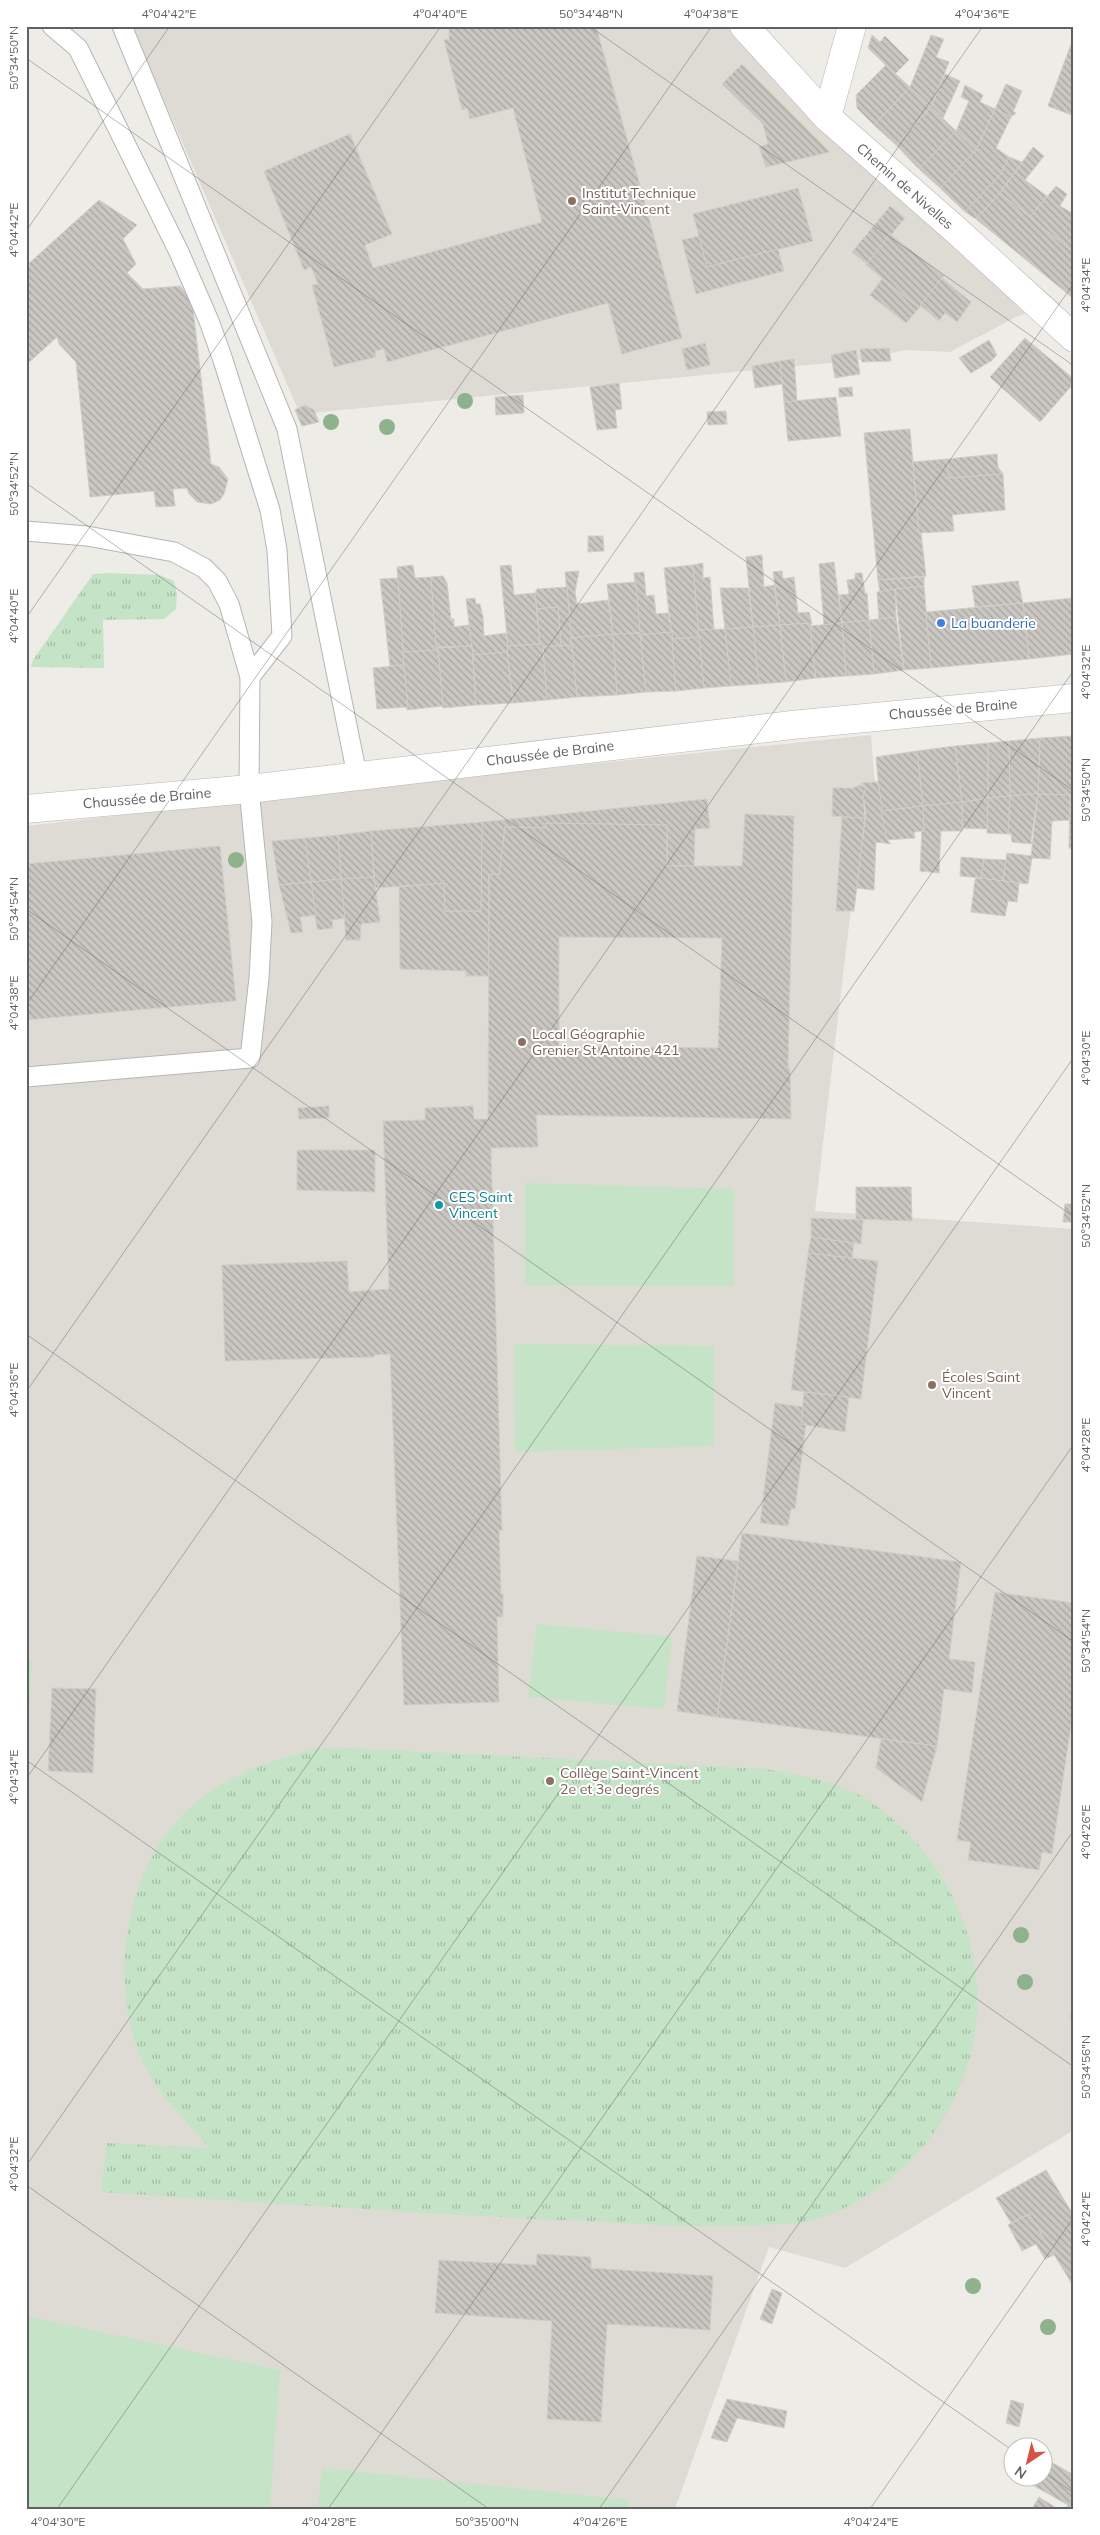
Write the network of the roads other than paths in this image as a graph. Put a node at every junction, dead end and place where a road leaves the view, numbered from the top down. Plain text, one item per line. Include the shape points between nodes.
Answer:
1 (52, 26) edge
2 (122, 26) edge
3 (744, 26) edge
4 (852, 26) edge
5 (827, 117) junction
6 (1074, 338) edge
7 (26, 531) edge
8 (250, 676) junction
9 (1074, 698) edge
10 (357, 775) junction
11 (248, 789) junction
12 (26, 809) edge
13 (26, 1077) edge

1 - 8 lane via 78,48 179,252 209,320 258,468 277,550 282,636
2 - 10 lane via 287,429
3 - 5 street, Chemin de Nivelles
4 - 5 street
5 - 6 street, Chemin de Nivelles
7 - 8 lane via 87,536 174,552 204,568 229,604
8 - 11 lane
9 - 10 street, Chaussée de Braine via 792,725
10 - 11 street, Chaussée de Braine
11 - 12 street, Chaussée de Braine
11 - 13 lane via 262,922 250,1058

